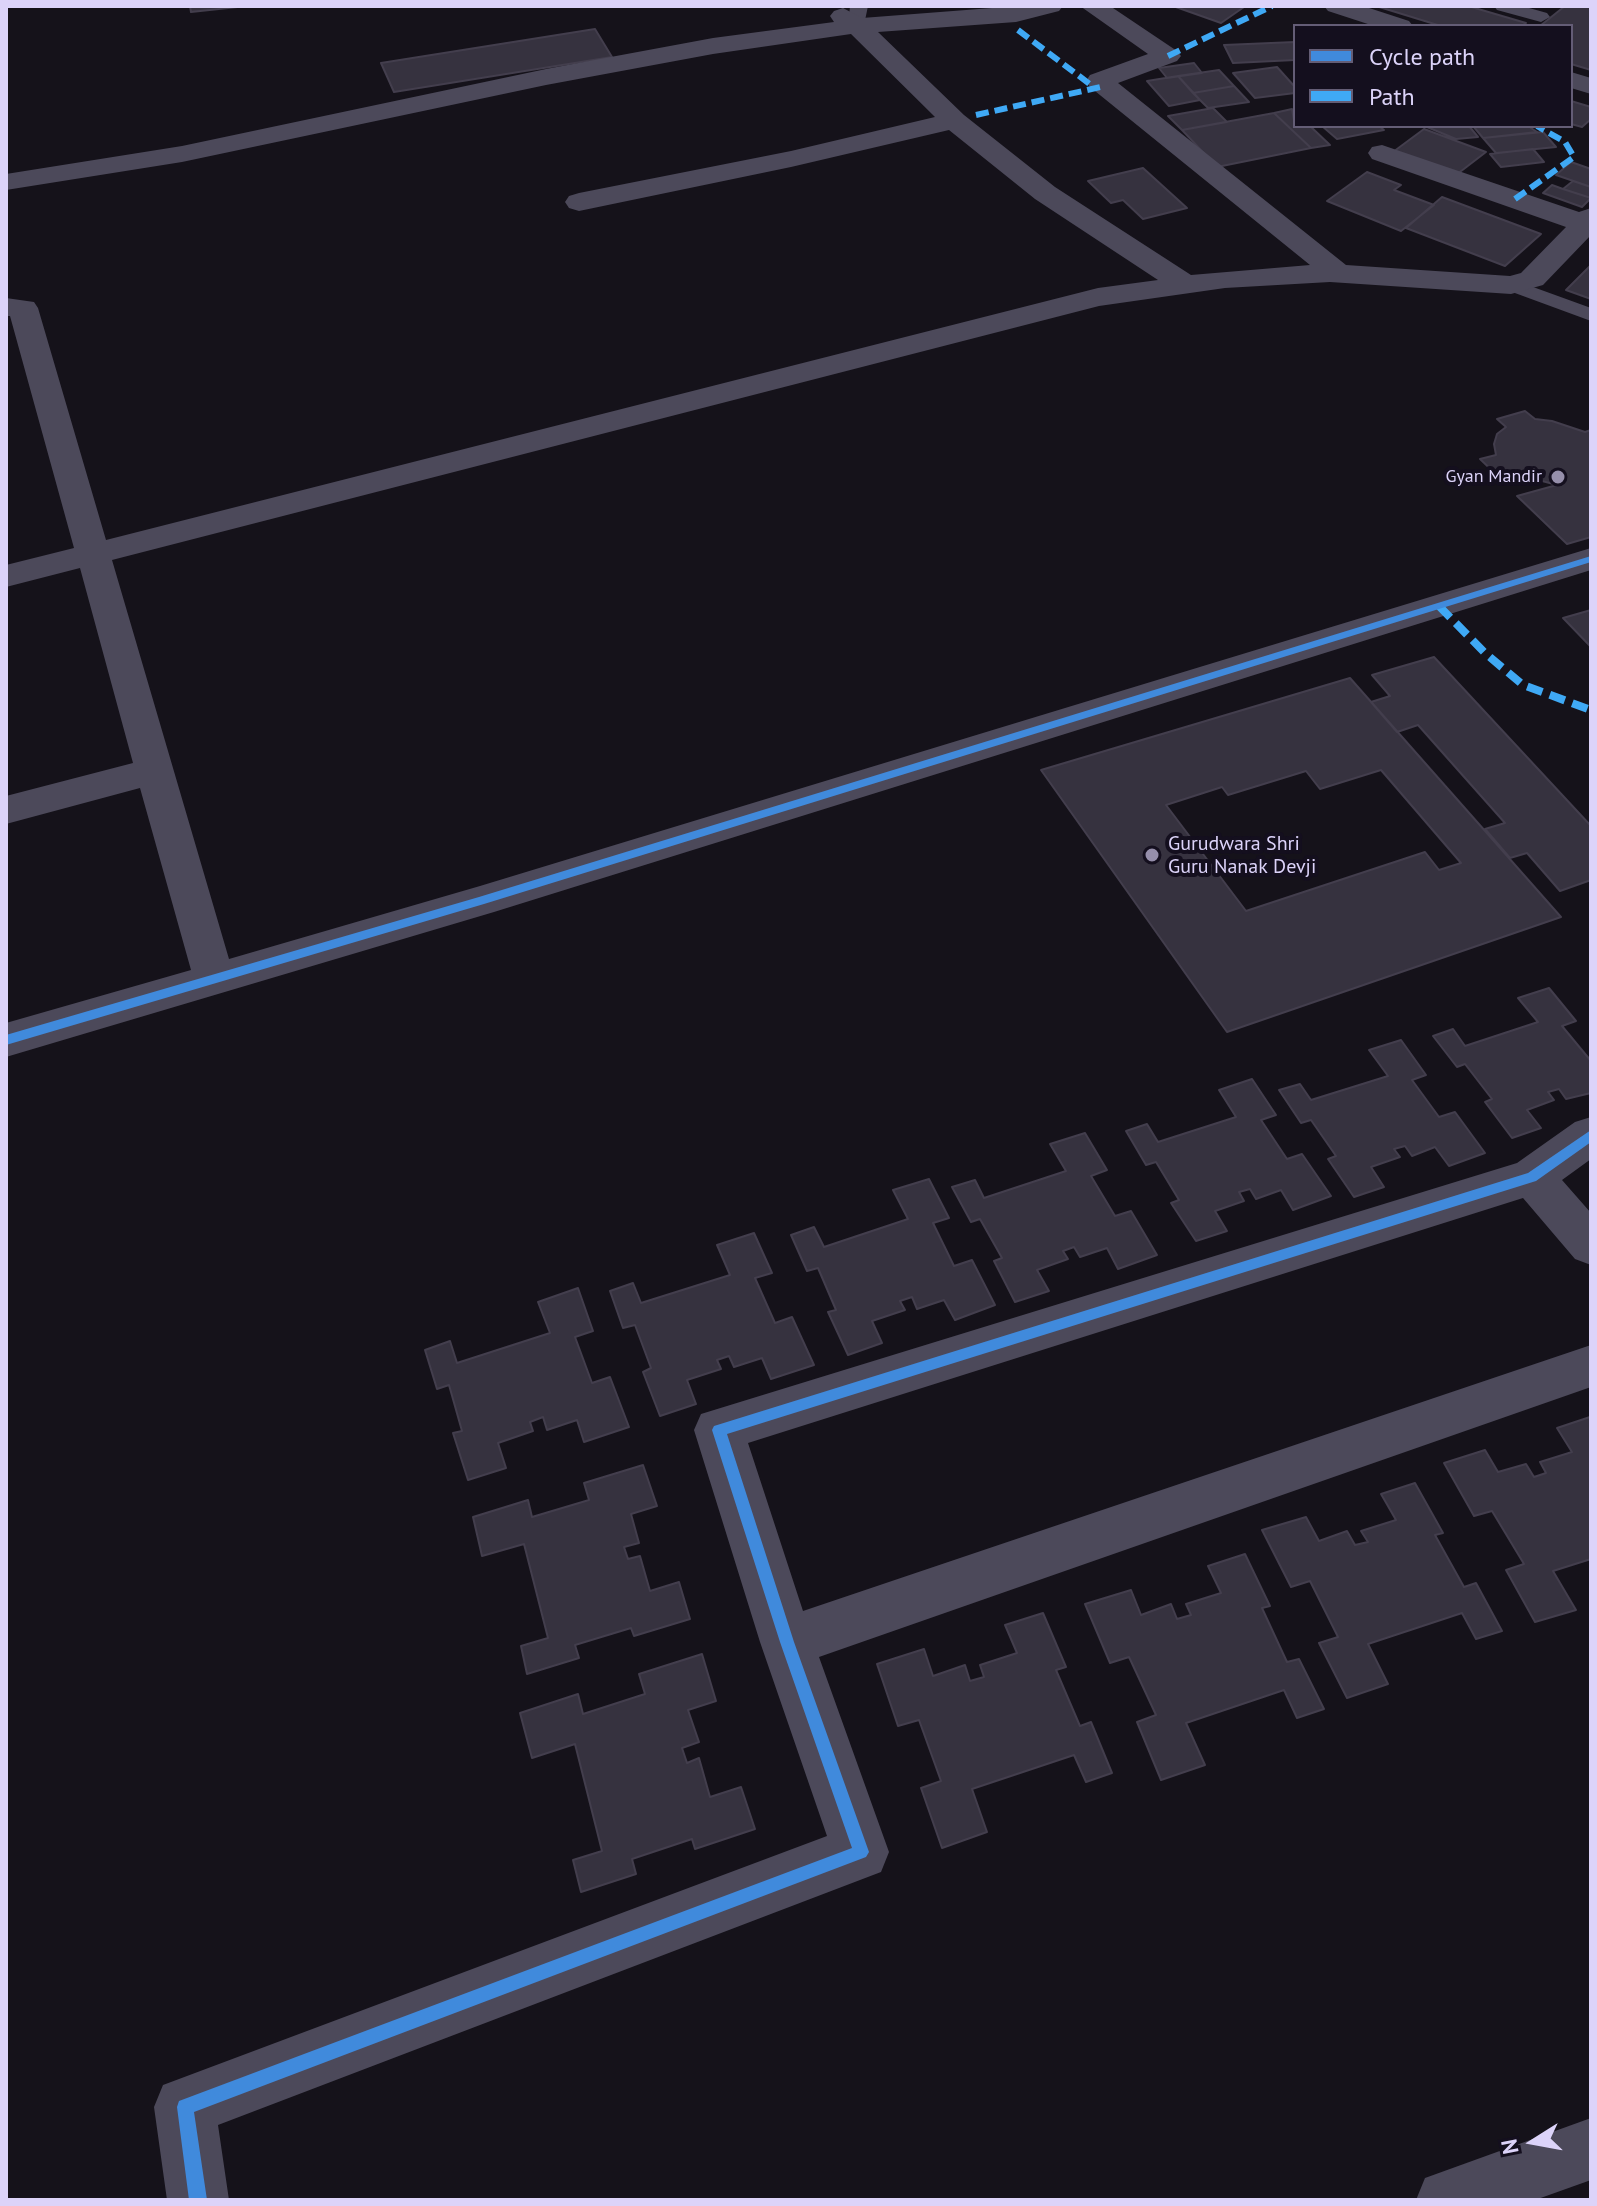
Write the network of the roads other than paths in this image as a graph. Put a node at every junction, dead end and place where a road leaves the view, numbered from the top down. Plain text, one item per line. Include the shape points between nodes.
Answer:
1 (828, 6) edge
2 (1050, 6) edge
3 (1093, 6) edge
4 (1337, 6) edge
5 (1503, 6) edge
6 (858, 16) edge
7 (1542, 16) edge
8 (1394, 24) edge
9 (954, 121) junction
10 (1382, 153) dead end
11 (6, 182) edge
12 (579, 202) dead end
13 (1589, 222) edge
14 (1339, 274) junction
15 (1186, 285) junction
16 (1511, 285) junction
17 (6, 307) edge
18 (1591, 315) edge
19 (95, 554) junction
20 (1591, 559) edge
21 (6, 576) edge
22 (156, 770) junction
23 (6, 810) edge
24 (214, 979) junction
25 (6, 1040) edge
26 (1591, 1135) edge
27 (1532, 1177) junction
28 (1591, 1245) edge
29 (1591, 1366) edge
30 (787, 1642) junction
31 (1591, 2149) edge
32 (198, 2200) edge
33 (1447, 2200) edge

1 - 6 street
2 - 6 street via 979,18
3 - 14 street via 1168,56 1099,81
4 - 8 street
5 - 7 lane
6 - 9 street
6 - 11 street via 182,154
9 - 12 street
9 - 15 street via 1045,193
10 - 13 street
13 - 16 street via 1532,279
14 - 15 street
14 - 16 street
15 - 19 street via 1098,297
16 - 18 lane
17 - 19 street via 23,308
19 - 21 street
19 - 22 street
20 - 24 street
22 - 23 street
22 - 24 street
24 - 25 street
26 - 27 street
27 - 28 street
27 - 30 street via 719,1430
29 - 30 street
30 - 32 street via 861,1852 185,2107
31 - 33 street

